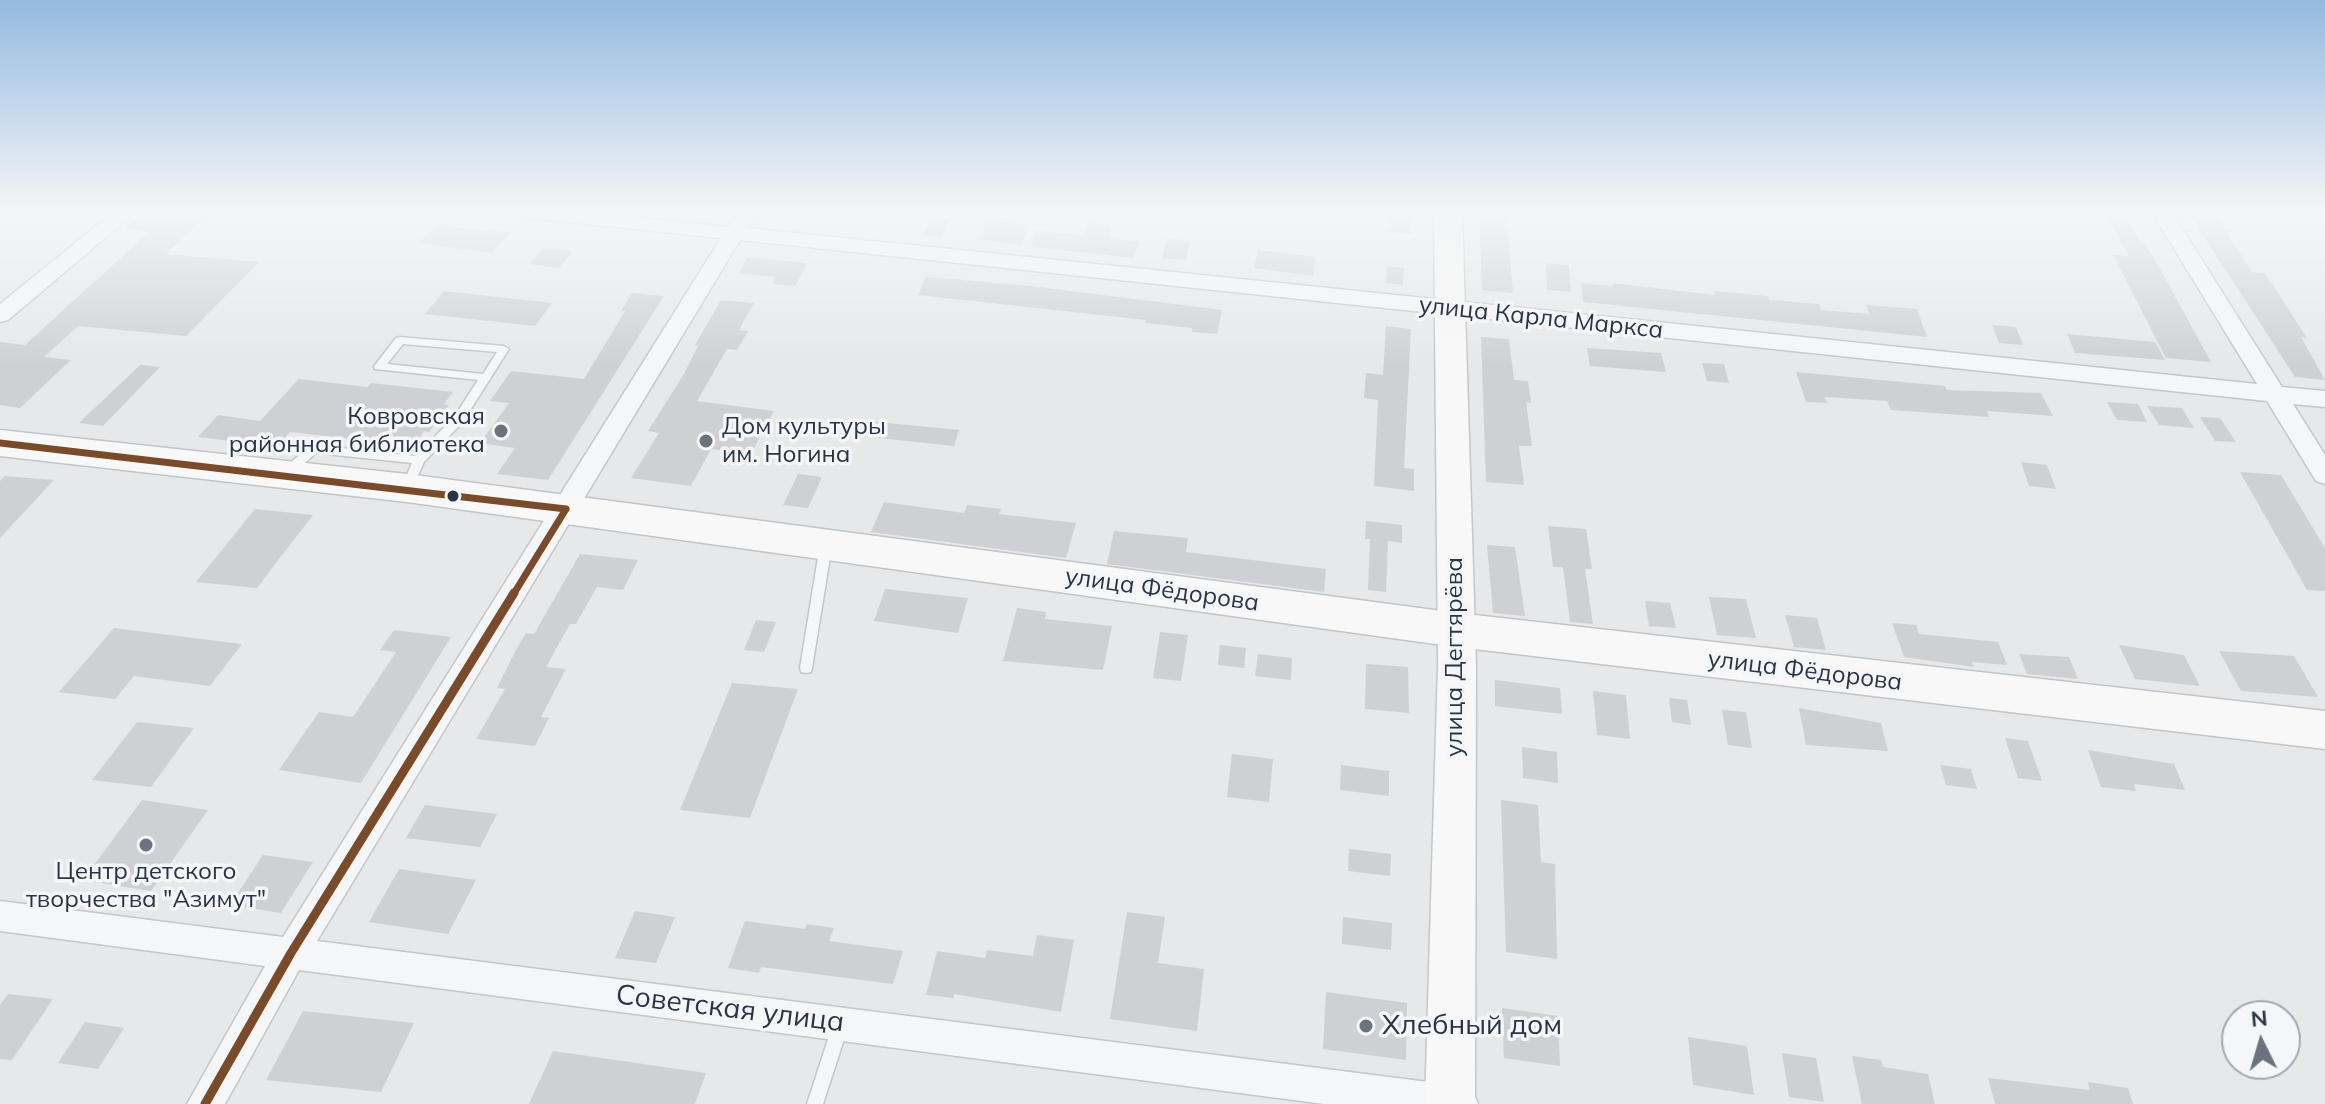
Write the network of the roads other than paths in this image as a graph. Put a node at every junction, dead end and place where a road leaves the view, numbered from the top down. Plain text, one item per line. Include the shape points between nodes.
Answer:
1 (64, 263) edge
2 (716, 263) edge
3 (1006, 263) edge
4 (1449, 263) edge
5 (2193, 263) edge
6 (1450, 309) junction
7 (0, 315) edge
8 (482, 377) junction
9 (2276, 395) junction
10 (2325, 399) edge
11 (1, 443) edge
12 (413, 474) junction
13 (2325, 475) edge
14 (566, 509) junction
15 (826, 545) junction
16 (1457, 630) junction
17 (806, 668) dead end
18 (2325, 730) edge
19 (0, 916) edge
20 (291, 953) junction
21 (841, 1023) junction
22 (205, 1104) edge
23 (815, 1104) edge
24 (1453, 1104) edge

1 - 7 street
2 - 14 street
3 - 6 street, улица Карла Маркса
4 - 6 main road, улица Дегтярёва
5 - 9 street
6 - 9 street, улица Карла Маркса
6 - 16 main road, улица Дегтярёва
8 - 8 lane via 504,349 400,340 379,367
8 - 12 lane via 458,420
9 - 10 street, улица Карла Маркса
9 - 13 street
11 - 12 main road, улица Фёдорова via 284,475
12 - 14 main road, улица Фёдорова
14 - 15 main road, улица Фёдорова
14 - 20 street
15 - 16 main road, улица Фёдорова
15 - 17 lane
16 - 18 main road, улица Фёдорова
16 - 24 main road, улица Дегтярёва
19 - 20 street, Советская улица
20 - 21 street, Советская улица
20 - 22 street
21 - 23 lane
21 - 24 street, Советская улица

